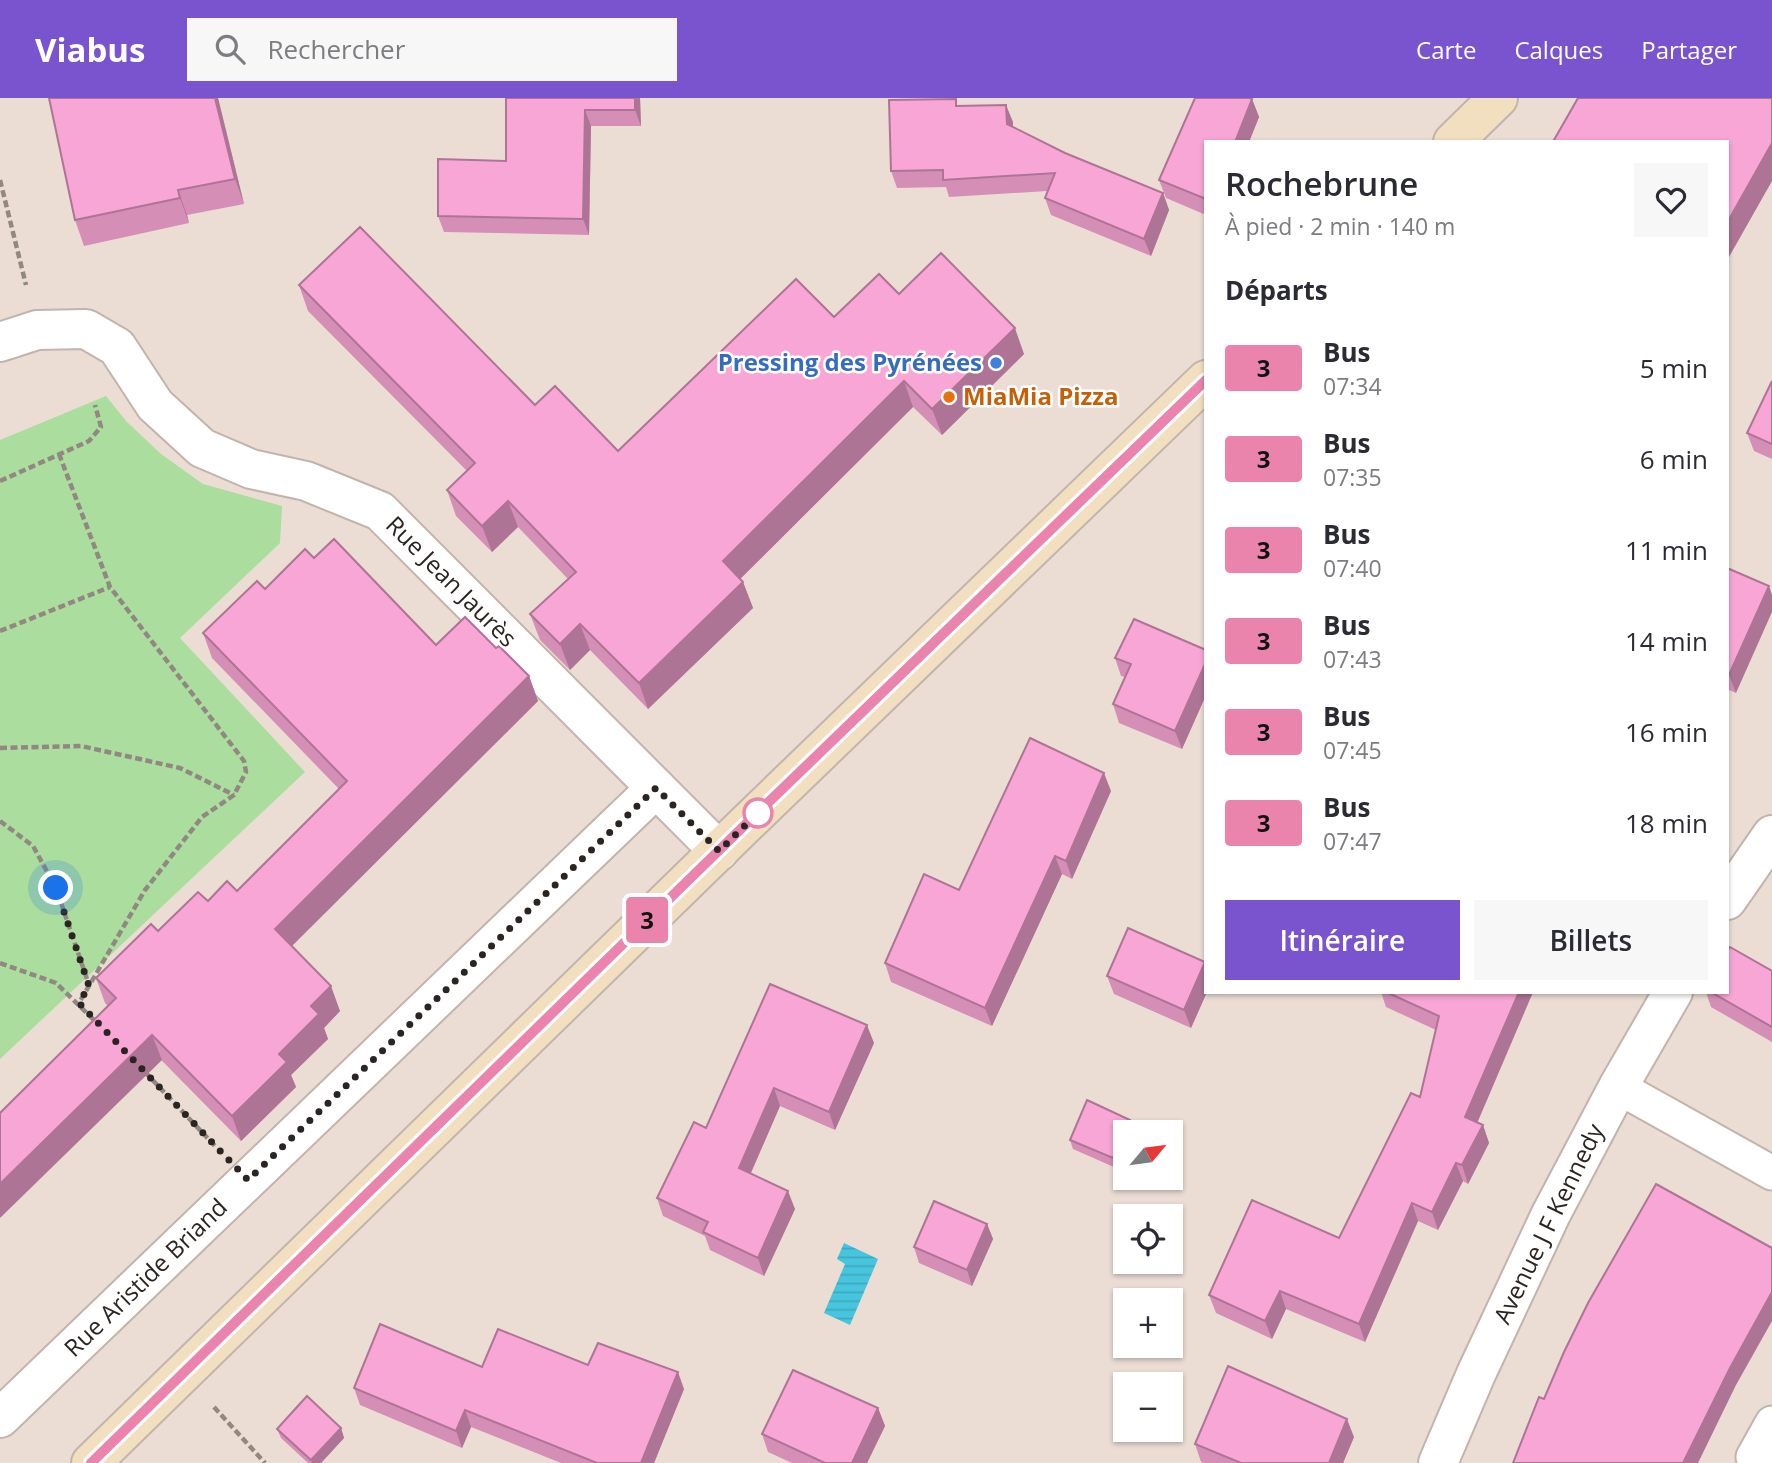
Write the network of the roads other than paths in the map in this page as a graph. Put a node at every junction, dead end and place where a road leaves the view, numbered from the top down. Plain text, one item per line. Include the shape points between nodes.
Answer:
1 (1498, 98) edge
2 (1455, 140) edge
3 (0, 342) edge
4 (1204, 382) edge
5 (656, 788) junction
6 (1772, 835) edge
7 (719, 851) junction
8 (1729, 897) edge
9 (1672, 994) edge
10 (1618, 1087) junction
11 (1772, 1173) edge
12 (0, 1418) edge
13 (1772, 1423) edge
14 (91, 1463) edge
15 (1438, 1463) edge
16 (1764, 1463) edge

1 - 2 main road
3 - 5 street, Rue Jean Jaurès via 37,330 86,329 117,347 155,405 202,448 251,469 306,481 380,511
4 - 7 main road
5 - 7 street, Rue Jean Jaurès
5 - 12 street, Rue Aristide Briand
6 - 8 street
7 - 14 main road
9 - 10 street, Avenue J F Kennedy
10 - 11 lane
10 - 15 street, Avenue J F Kennedy via 1551,1214
13 - 16 lane via 1753,1457

